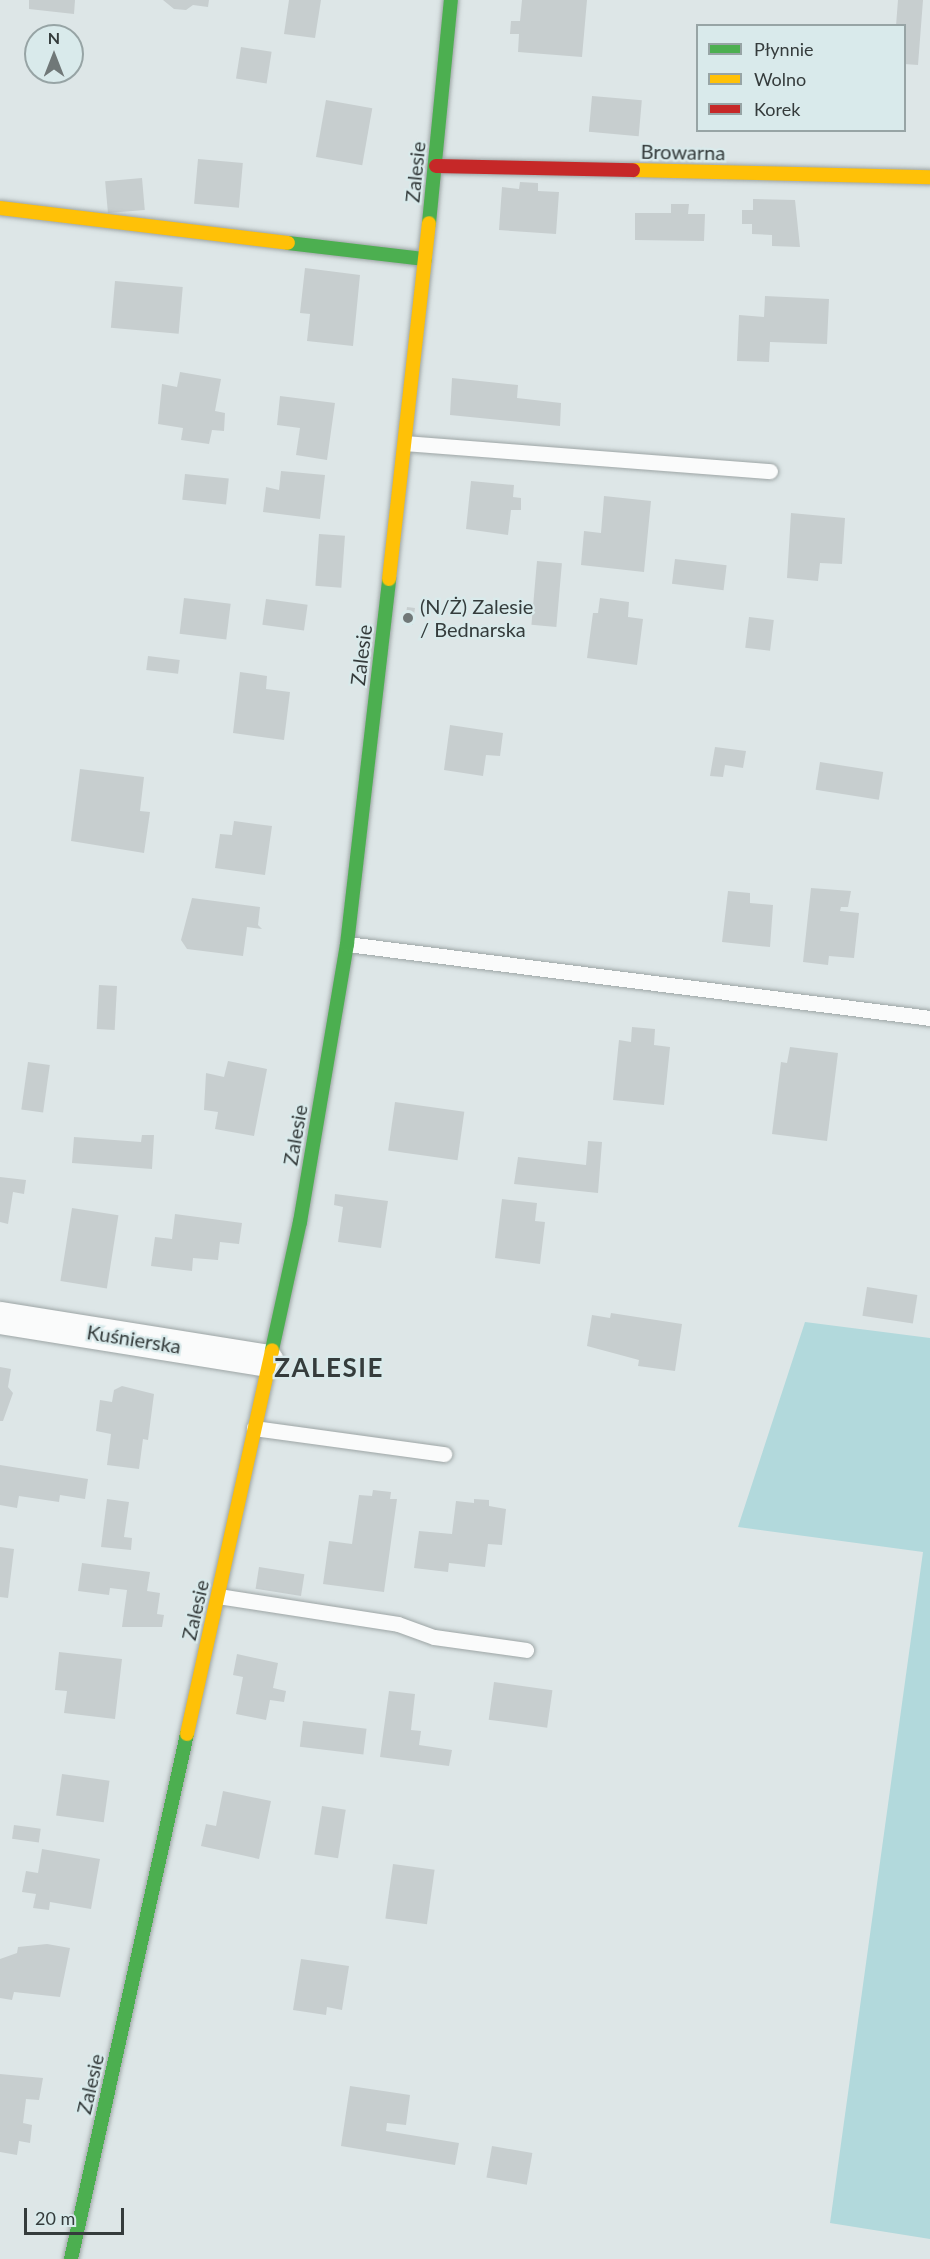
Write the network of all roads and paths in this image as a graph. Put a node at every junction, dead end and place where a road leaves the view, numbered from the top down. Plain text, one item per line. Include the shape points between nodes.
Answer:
1 (451, 0) edge
2 (436, 166) junction
3 (930, 177) edge
4 (0, 208) edge
5 (425, 259) junction
6 (405, 443) junction
7 (770, 471) dead end
8 (347, 944) junction
9 (930, 1018) edge
10 (0, 1318) edge
11 (268, 1361) junction
12 (254, 1428) junction
13 (444, 1454) dead end
14 (218, 1596) junction
15 (526, 1650) dead end
16 (71, 2259) edge

1 - 2 street, Zalesie
2 - 3 street, Browarna
2 - 5 street, Zalesie
4 - 5 street
5 - 6 street, Zalesie
6 - 7 lane
6 - 8 street, Zalesie
8 - 9 lane
8 - 11 street, Zalesie via 300,1221
10 - 11 street, Kuśnierska
11 - 12 street, Zalesie
12 - 13 lane
12 - 14 street, Zalesie
14 - 15 lane via 399,1624 434,1637
14 - 16 street, Zalesie

